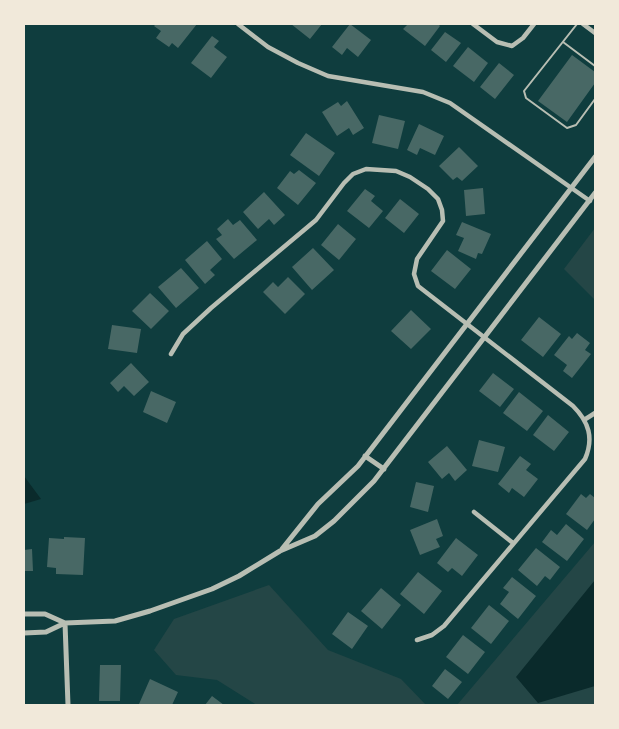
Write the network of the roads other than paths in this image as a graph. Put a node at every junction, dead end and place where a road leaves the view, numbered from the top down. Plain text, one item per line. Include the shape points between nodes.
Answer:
1 (238, 24) edge
2 (473, 24) edge
3 (534, 24) edge
4 (577, 24) edge
5 (583, 24) edge
6 (595, 33) edge
7 (563, 42) junction
8 (595, 66) edge
9 (595, 99) edge
10 (595, 157) edge
11 (571, 188) junction
12 (595, 194) edge
13 (590, 201) junction
14 (468, 324) junction
15 (485, 338) junction
16 (171, 354) dead end
17 (595, 413) edge
18 (584, 420) junction
19 (365, 456) junction
20 (384, 469) junction
21 (474, 512) dead end
22 (513, 543) junction
23 (280, 551) junction
24 (24, 614) edge
25 (65, 624) junction
26 (24, 633) edge
27 (417, 640) dead end
28 (68, 705) edge

1 - 11 street via 268,47 328,76 423,92 450,103
2 - 3 street via 497,42 512,46
4 - 7 lane
5 - 6 street
7 - 8 lane
7 - 9 lane via 524,91 526,98 567,128 576,125
10 - 11 street
11 - 13 street
11 - 14 street
12 - 13 street
13 - 15 street
14 - 15 street
14 - 16 street via 418,286 414,274 417,259 443,221 438,200 410,177 396,171 366,169 344,183 310,226 183,334
14 - 19 street
15 - 18 street via 573,406
15 - 20 street
17 - 18 street
18 - 22 street via 590,431 585,459
19 - 20 street
19 - 23 street via 318,504
20 - 23 street via 315,536
21 - 22 street
22 - 27 street via 444,626
23 - 25 street via 212,589 150,612 115,620
24 - 25 street via 45,614
25 - 26 street via 46,632
25 - 28 street

